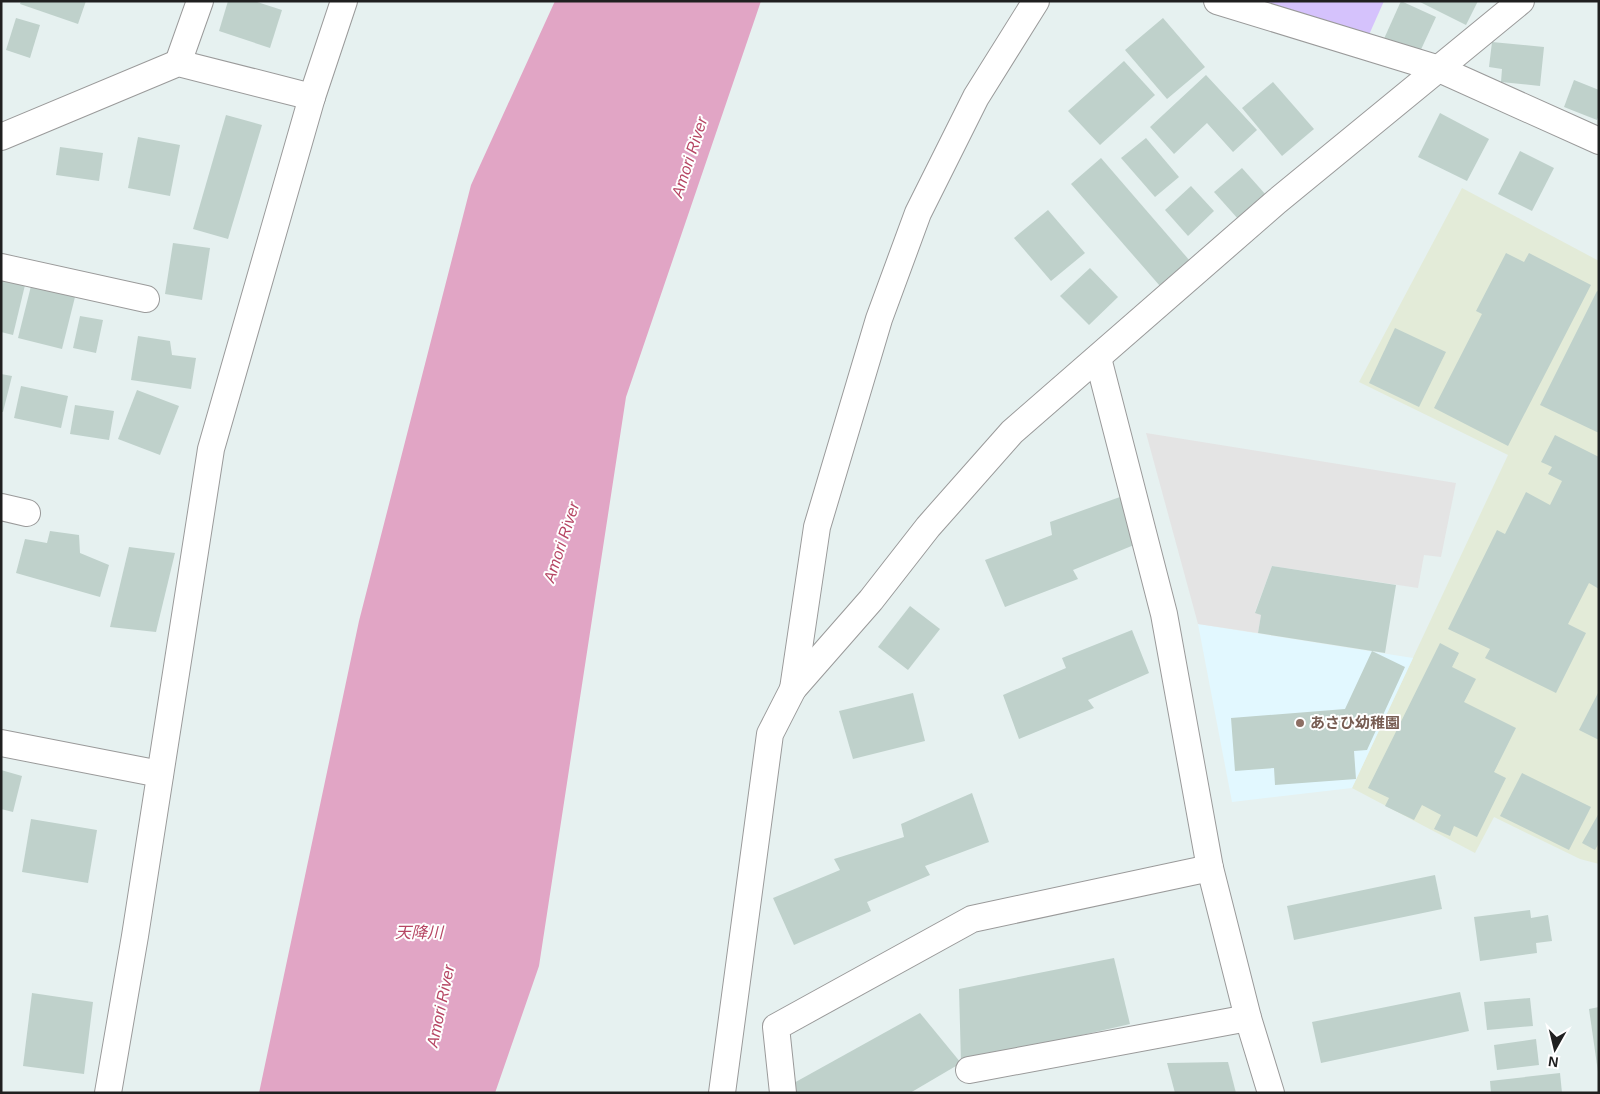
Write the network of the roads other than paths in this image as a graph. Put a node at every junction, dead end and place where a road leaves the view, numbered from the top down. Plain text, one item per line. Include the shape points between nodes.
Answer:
1 (200, 1) edge
2 (344, 1) edge
3 (1036, 1) edge
4 (1216, 1) edge
5 (1520, 1) edge
6 (178, 63) junction
7 (1439, 69) junction
8 (312, 97) junction
9 (1, 137) edge
10 (1599, 142) edge
11 (1, 267) edge
12 (146, 298) dead end
13 (1098, 358) junction
14 (1, 508) edge
15 (26, 513) dead end
16 (793, 689) junction
17 (1, 743) edge
18 (160, 774) junction
19 (1210, 868) junction
20 (1248, 1018) junction
21 (969, 1070) dead end
22 (108, 1093) edge
23 (722, 1093) edge
24 (783, 1093) edge
25 (1271, 1093) edge

1 - 6 street
2 - 8 street
3 - 16 street via 976,97 918,213 879,319 817,527
4 - 7 street
5 - 7 street
6 - 8 street
6 - 9 street
7 - 10 street
7 - 13 street via 1276,202
8 - 18 street via 211,449
11 - 12 street
13 - 16 street via 1012,432
13 - 19 street via 1164,614
14 - 15 street
16 - 23 street via 770,734
17 - 18 street
18 - 22 street
19 - 20 street
19 - 24 street via 972,919 776,1027
20 - 21 street
20 - 25 street

